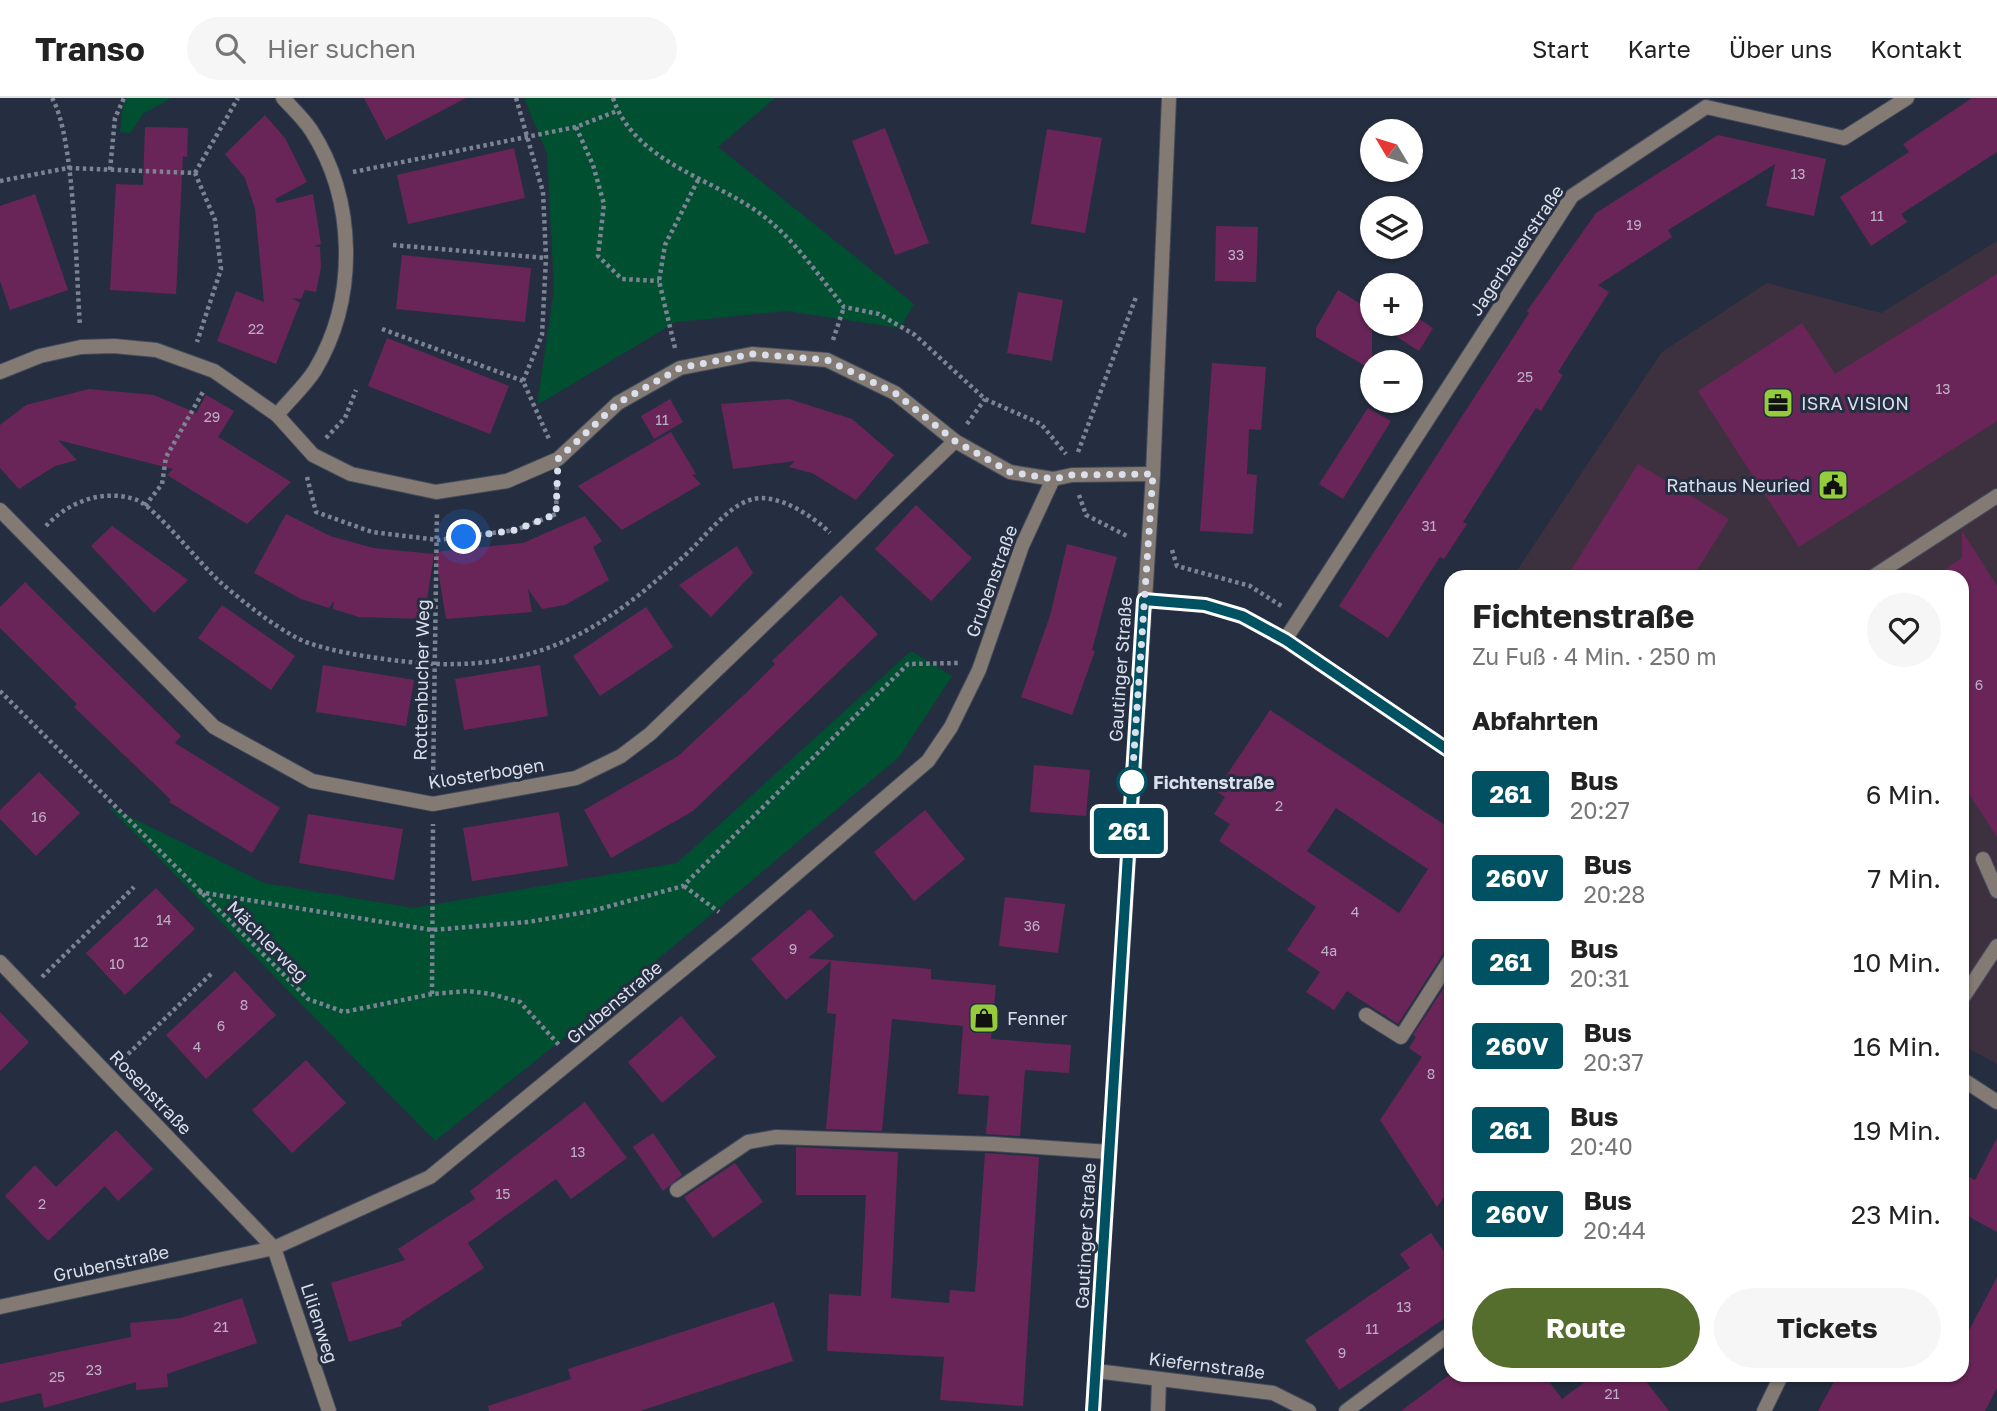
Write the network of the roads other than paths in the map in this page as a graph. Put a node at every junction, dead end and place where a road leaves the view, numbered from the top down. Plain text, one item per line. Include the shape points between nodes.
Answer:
1 (282, 98) edge
2 (1169, 98) edge
3 (1907, 98) edge
4 (0, 372) edge
5 (277, 415) junction
6 (955, 441) junction
7 (1153, 474) junction
8 (1053, 479) junction
9 (1997, 496) edge
10 (0, 510) edge
11 (1883, 570) edge
12 (1144, 600) junction
13 (1286, 640) junction
14 (1444, 747) edge
15 (1983, 859) dead end
16 (1997, 891) edge
17 (1997, 946) edge
18 (0, 962) edge
19 (1444, 970) edge
20 (1969, 988) edge
21 (1366, 1015) dead end
22 (1969, 1084) edge
23 (1997, 1102) edge
24 (1109, 1152) junction
25 (677, 1191) dead end
26 (274, 1248) junction
27 (0, 1307) edge
28 (1444, 1338) edge
29 (1096, 1371) junction
30 (1159, 1379) junction
31 (1778, 1382) edge
32 (1282, 1404) edge
33 (328, 1411) edge
34 (1093, 1411) edge
35 (1158, 1411) edge
36 (1309, 1411) edge
37 (1346, 1411) edge
38 (1764, 1411) edge

1 - 5 street via 311,129 334,176 345,229 345,269 336,326 314,371
2 - 7 street, Gautinger Straße
3 - 13 street, Jagerbauerstraße via 1844,138 1706,107 1572,196
4 - 5 street via 81,347 156,350 214,372
5 - 6 street via 313,455 351,474 436,492 507,481 558,459 618,403 680,368 752,354 827,360 895,393
6 - 8 street via 1010,472
6 - 10 street, Klosterbogen via 650,734 621,756 576,778 433,804 312,781 214,727
7 - 8 street
7 - 12 street, Gautinger Straße
8 - 26 street, Grubenstraße via 1022,547 979,670 928,761 430,1177
9 - 11 street
12 - 13 street via 1205,605 1242,616
12 - 24 street, Gautinger Straße
13 - 14 street
15 - 16 street
17 - 20 street
18 - 26 street, Rosenstraße
19 - 21 street via 1401,1037
22 - 23 street
24 - 25 street via 776,1137 748,1142
24 - 29 street, Gautinger Straße
26 - 27 street, Grubenstraße
26 - 33 street, Lilienweg
28 - 37 street
29 - 30 street, Kiefernstraße
29 - 34 street, Gautinger Straße
30 - 32 street, Kiefernstraße via 1273,1393
30 - 35 street
31 - 38 street
32 - 36 street, Kiefernstraße

